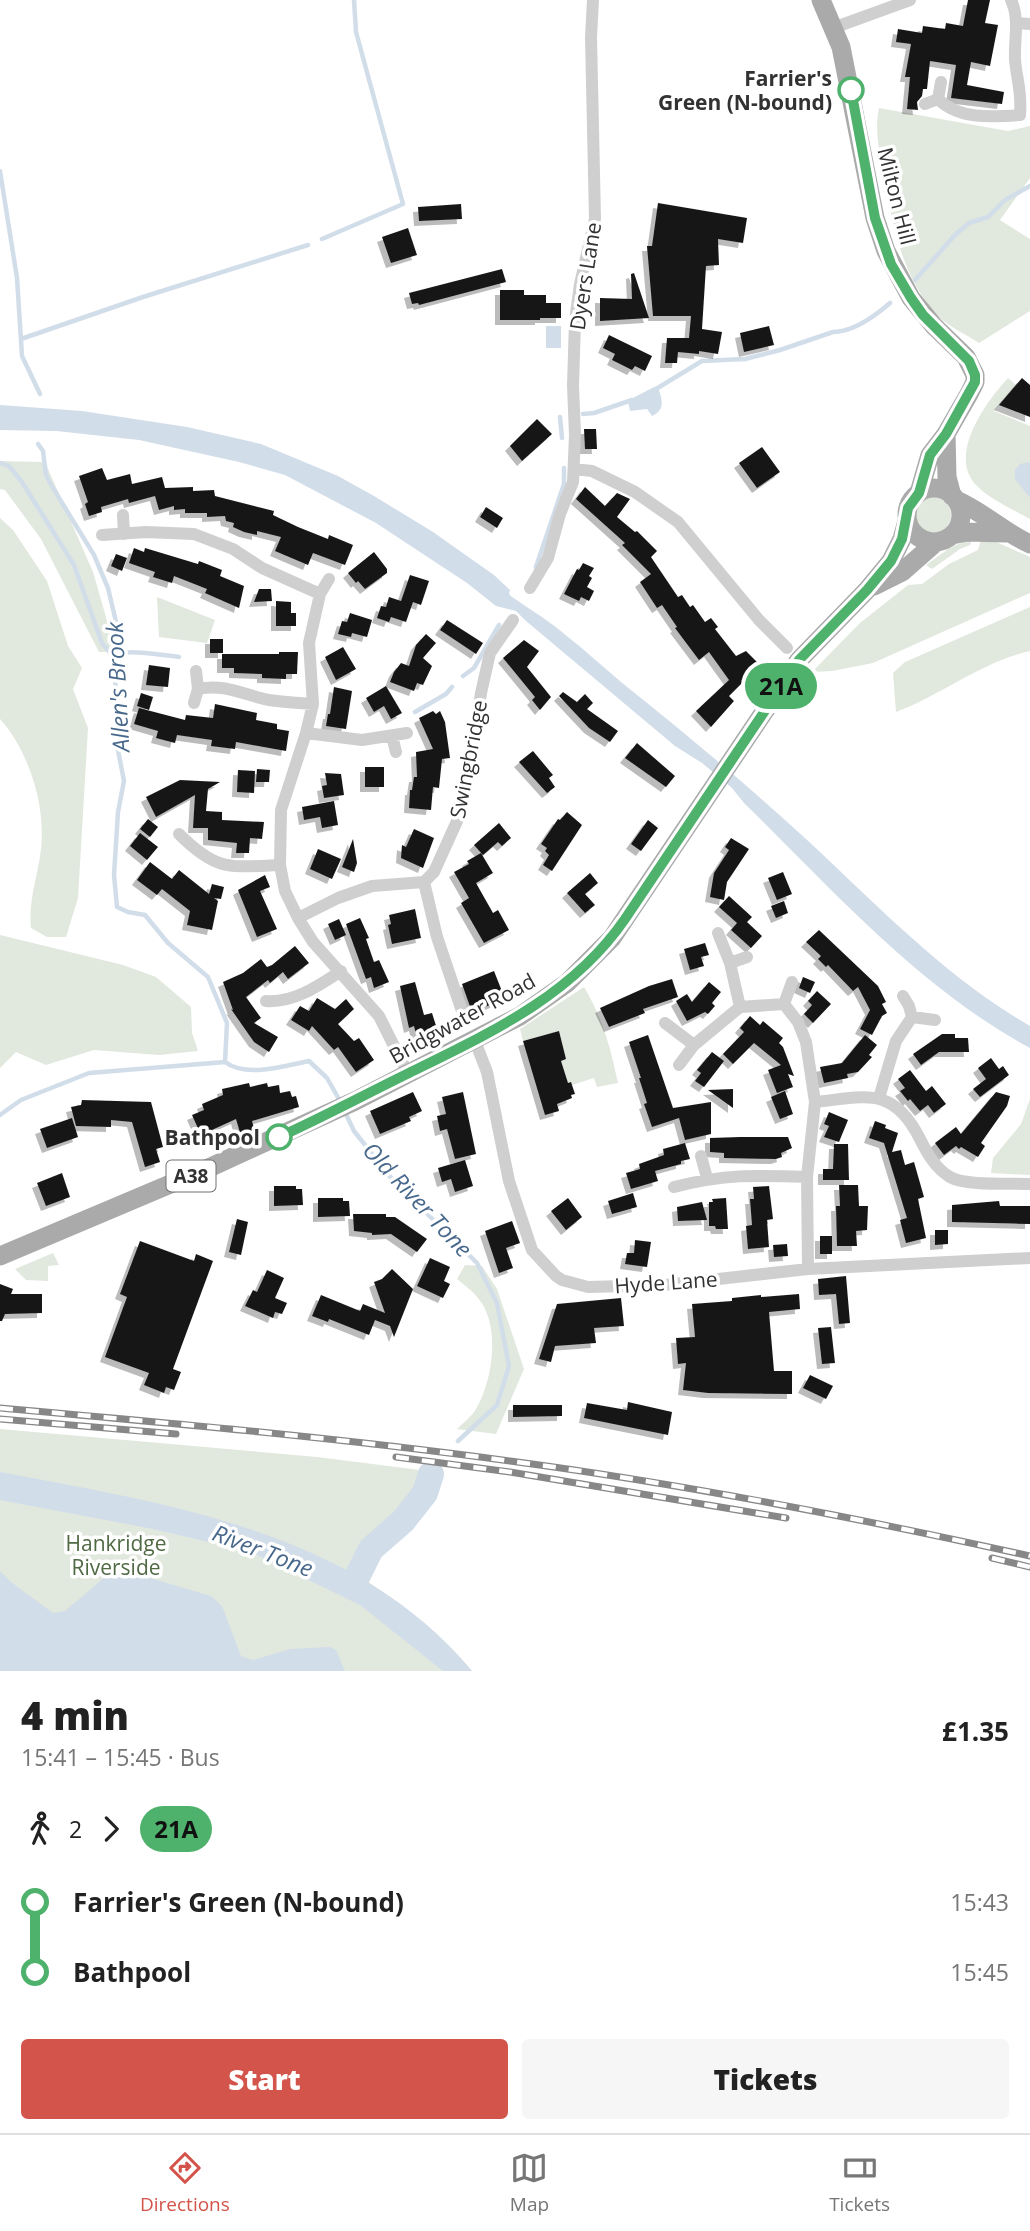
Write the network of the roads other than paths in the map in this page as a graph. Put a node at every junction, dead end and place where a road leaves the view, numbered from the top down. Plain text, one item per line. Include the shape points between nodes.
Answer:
1 (593, 0) edge
2 (821, 0) edge
3 (910, 0) edge
4 (1011, 0) edge
5 (1016, 23) junction
6 (1030, 24) edge
7 (833, 28) junction
8 (941, 82) dead end
9 (938, 99) junction
10 (925, 104) dead end
11 (1025, 116) edge
12 (946, 434) junction
13 (574, 469) junction
14 (919, 493) junction
15 (954, 498) junction
16 (123, 515) dead end
17 (907, 521) junction
18 (1006, 533) junction
19 (124, 534) junction
20 (102, 535) dead end
21 (944, 539) junction
22 (1030, 544) edge
23 (329, 579) dead end
24 (530, 588) dead end
25 (867, 590) junction
26 (320, 594) junction
27 (513, 620) dead end
28 (787, 648) dead end
29 (196, 671) dead end
30 (198, 689) junction
31 (194, 703) dead end
32 (313, 705) junction
33 (306, 733) junction
34 (407, 733) dead end
35 (392, 736) junction
36 (396, 752) dead end
37 (179, 834) dead end
38 (192, 847) junction
39 (183, 857) dead end
40 (280, 865) junction
41 (424, 882) junction
42 (298, 918) junction
43 (718, 933) dead end
44 (747, 957) dead end
45 (730, 963) junction
46 (341, 971) junction
47 (792, 982) dead end
48 (903, 996) dead end
49 (266, 1001) dead end
50 (783, 1004) junction
51 (740, 1007) junction
52 (464, 1017) dead end
53 (912, 1017) junction
54 (935, 1020) dead end
55 (665, 1023) dead end
56 (475, 1041) junction
57 (694, 1045) junction
58 (680, 1065) dead end
59 (408, 1074) junction
60 (878, 1098) junction
61 (815, 1102) junction
62 (701, 1156) dead end
63 (807, 1177) junction
64 (707, 1178) junction
65 (1030, 1184) edge
66 (674, 1187) dead end
67 (0, 1256) edge
68 (1030, 1258) edge
69 (808, 1269) junction

1 - 13 street, Dyers Lane via 595,219 575,321
2 - 7 main road, Milton Hill
3 - 7 street
4 - 5 street
5 - 6 street
5 - 11 street via 1015,59
7 - 12 main road, Milton Hill via 848,75 875,218 886,251 911,298 969,361 975,380
8 - 9 street
9 - 10 street
9 - 11 street via 947,108 976,116
12 - 14 main road via 930,455
12 - 15 main road via 947,477
13 - 24 street, Dyers Lane via 548,558
13 - 28 street via 592,471 635,492 678,522
14 - 15 main road via 936,488
14 - 17 main road, A38 via 908,508
15 - 18 main road via 981,511
15 - 21 main road via 961,519
16 - 19 street
17 - 21 main road via 917,537
17 - 25 main road, Bridgwater Road / A38 via 891,561
18 - 21 main road via 967,532
18 - 22 main road
19 - 20 street
19 - 26 street via 194,534
21 - 25 main road, Bridgwater Road / A38 via 902,572
23 - 26 street
25 - 56 main road, Bridgwater Road / A38 via 799,660 612,938 547,999
26 - 32 street via 309,643
27 - 41 street, Swingbridge via 490,653 458,819 434,872
29 - 30 street
30 - 31 street
30 - 32 street via 233,689
32 - 33 street
33 - 35 street via 362,740
33 - 40 street via 281,810
34 - 35 street
35 - 36 street
37 - 38 street
38 - 39 street
38 - 40 street via 230,867
40 - 42 street via 285,891
41 - 42 street via 372,886
41 - 52 street
42 - 46 street
43 - 45 street
44 - 45 street
45 - 51 street
46 - 49 street via 281,1009
46 - 59 street via 379,1016
47 - 50 street
48 - 53 street
50 - 51 street
50 - 61 street via 798,1022 806,1042
51 - 57 street
53 - 54 street
53 - 60 street via 896,1041
55 - 57 street
56 - 59 main road, Bridgwater Road / A38
56 - 69 street, Hyde Lane via 487,1072 509,1181 532,1250 556,1276 588,1287 664,1285
57 - 58 street
59 - 67 main road, Bridgwater Road / A38 via 213,1167
60 - 61 street
60 - 65 street via 902,1113 932,1161 951,1178
61 - 63 street
62 - 64 street
63 - 64 street
63 - 69 street
64 - 66 street
68 - 69 street, Hyde Lane

